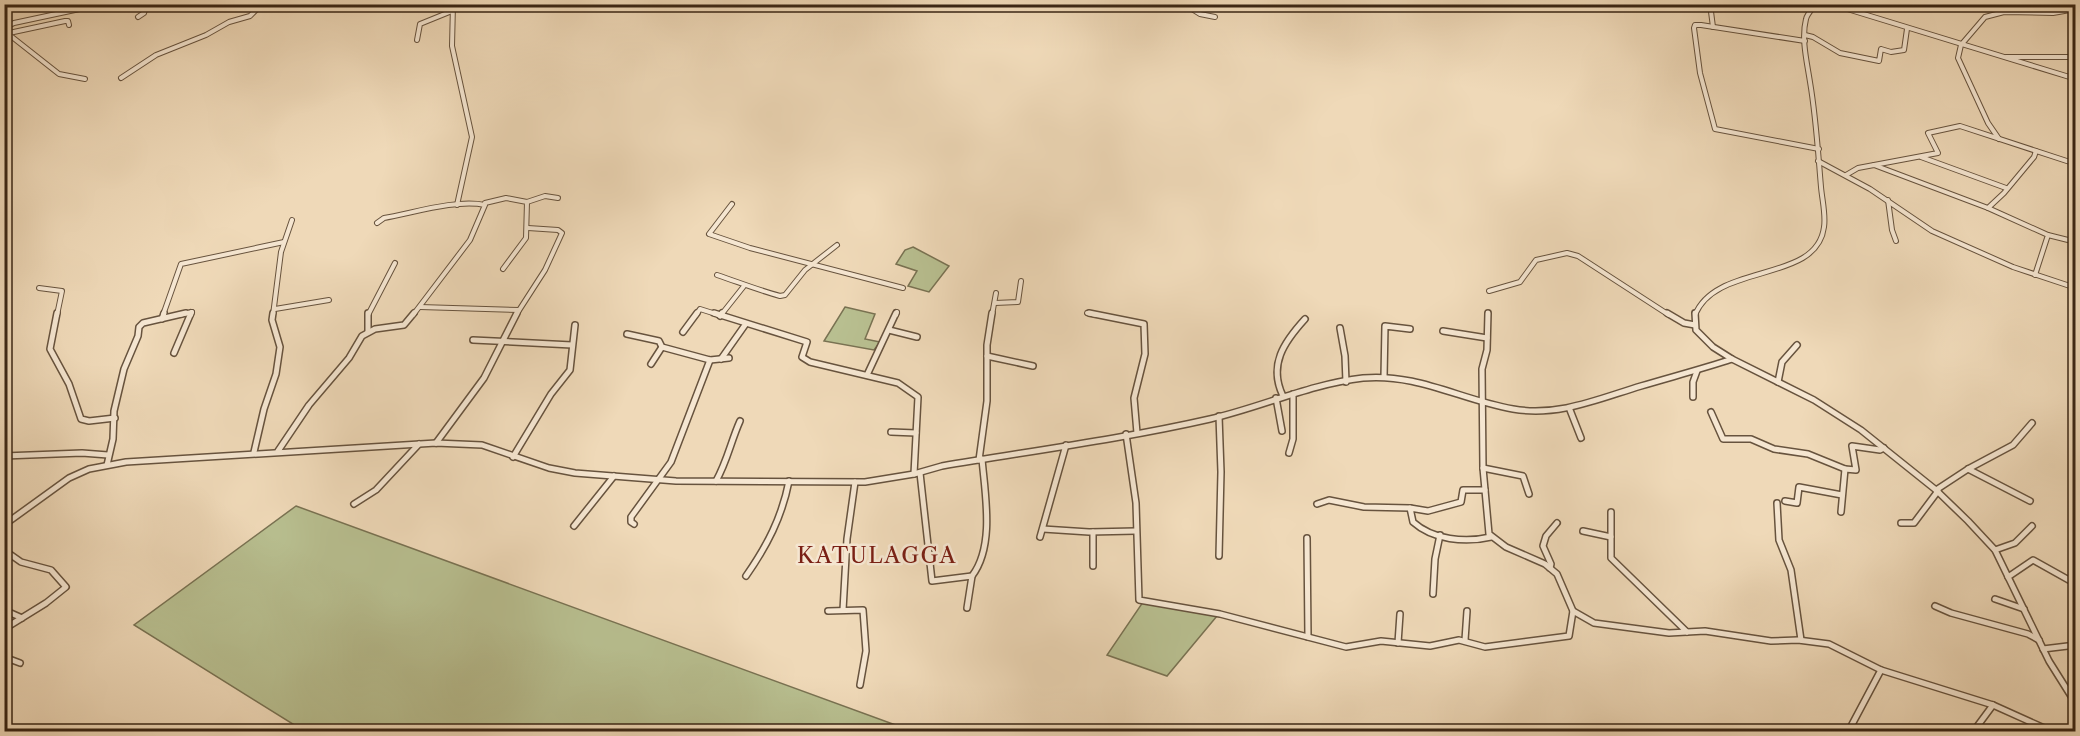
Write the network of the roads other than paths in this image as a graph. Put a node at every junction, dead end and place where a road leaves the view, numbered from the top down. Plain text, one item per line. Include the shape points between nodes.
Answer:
1 (17, 4) edge
2 (103, 4) edge
3 (147, 4) edge
4 (155, 4) edge
5 (262, 4) edge
6 (453, 4) edge
7 (1184, 4) edge
8 (1710, 4) edge
9 (1816, 4) edge
10 (1831, 4) edge
11 (2072, 4) edge
12 (95, 6) junction
13 (170, 9) dead end
14 (452, 11) junction
15 (63, 12) junction
16 (4, 13) edge
17 (94, 14) dead end
18 (138, 17) dead end
19 (1215, 17) dead end
20 (61, 22) junction
21 (69, 25) dead end
22 (1713, 27) junction
23 (6, 29) edge
24 (1907, 29) junction
25 (1805, 38) junction
26 (417, 40) dead end
27 (1961, 45) junction
28 (2001, 57) junction
29 (2076, 57) edge
30 (121, 78) dead end
31 (86, 79) dead end
32 (2076, 79) edge
33 (1999, 139) junction
34 (1819, 149) junction
35 (2036, 151) junction
36 (1919, 156) junction
37 (1818, 161) junction
38 (2076, 164) edge
39 (1874, 165) junction
40 (1846, 175) junction
41 (2006, 188) junction
42 (558, 198) dead end
43 (1888, 200) junction
44 (527, 201) junction
45 (484, 203) junction
46 (732, 204) dead end
47 (457, 205) junction
48 (1988, 208) junction
49 (292, 220) dead end
50 (376, 223) dead end
51 (528, 228) junction
52 (2048, 235) junction
53 (1896, 241) dead end
54 (284, 242) junction
55 (2076, 242) edge
56 (837, 245) dead end
57 (395, 263) dead end
58 (813, 263) junction
59 (503, 269) dead end
60 (717, 274) dead end
61 (2035, 275) junction
62 (1021, 281) dead end
63 (744, 286) junction
64 (39, 288) dead end
65 (903, 288) dead end
66 (2076, 288) edge
67 (1489, 291) dead end
68 (996, 294) dead end
69 (328, 300) dead end
70 (995, 303) junction
71 (420, 307) junction
72 (275, 309) junction
73 (519, 310) junction
74 (897, 312) dead end
75 (1087, 313) dead end
76 (1488, 313) dead end
77 (720, 316) junction
78 (162, 319) junction
79 (1305, 319) dead end
80 (575, 325) dead end
81 (746, 325) junction
82 (1695, 325) junction
83 (1340, 328) dead end
84 (1410, 329) dead end
85 (890, 330) junction
86 (1443, 331) dead end
87 (368, 332) junction
88 (683, 332) dead end
89 (627, 334) dead end
90 (917, 337) dead end
91 (1487, 338) junction
92 (473, 340) dead end
93 (504, 340) junction
94 (572, 345) junction
95 (1797, 345) dead end
96 (662, 347) junction
97 (174, 353) dead end
98 (987, 356) junction
99 (729, 358) dead end
100 (1732, 358) junction
101 (721, 359) junction
102 (710, 360) junction
103 (651, 364) dead end
104 (1033, 366) dead end
105 (1697, 371) junction
106 (867, 375) junction
107 (1384, 377) junction
108 (1346, 382) junction
109 (1779, 382) junction
110 (1293, 394) junction
111 (1283, 396) junction
112 (1693, 397) dead end
113 (1275, 398) junction
114 (1482, 401) junction
115 (1570, 410) junction
116 (1711, 412) dead end
117 (1219, 416) junction
118 (115, 418) junction
119 (740, 421) dead end
120 (2032, 423) dead end
121 (1282, 431) dead end
122 (891, 432) dead end
123 (916, 433) junction
124 (1126, 434) junction
125 (1137, 434) junction
126 (1581, 438) dead end
127 (436, 443) junction
128 (419, 444) junction
129 (1066, 445) junction
130 (1884, 448) junction
131 (278, 451) junction
132 (254, 452) junction
133 (1289, 453) dead end
134 (108, 455) junction
135 (4, 456) edge
136 (513, 457) junction
137 (981, 459) junction
138 (107, 465) junction
139 (1483, 468) junction
140 (1845, 469) junction
141 (1968, 469) junction
142 (917, 473) junction
143 (614, 476) junction
144 (658, 479) junction
145 (789, 481) junction
146 (716, 482) junction
147 (855, 482) junction
148 (1485, 490) junction
149 (1937, 490) junction
150 (1529, 494) dead end
151 (1842, 495) junction
152 (1785, 501) dead end
153 (2030, 501) dead end
154 (1776, 503) dead end
155 (354, 504) dead end
156 (1317, 504) dead end
157 (1410, 508) junction
158 (1611, 512) dead end
159 (1841, 513) dead end
160 (1901, 522) dead end
161 (1557, 523) dead end
162 (634, 524) dead end
163 (4, 525) edge
164 (574, 526) dead end
165 (2032, 526) dead end
166 (1042, 529) junction
167 (1136, 531) junction
168 (1583, 531) dead end
169 (1092, 532) junction
170 (1440, 535) junction
171 (1040, 537) dead end
172 (1491, 537) junction
173 (1611, 537) junction
174 (1308, 538) dead end
175 (4, 550) edge
176 (1995, 550) junction
177 (1219, 556) dead end
178 (1093, 567) dead end
179 (1550, 568) junction
180 (746, 576) dead end
181 (972, 576) junction
182 (2008, 577) junction
183 (2076, 584) edge
184 (1433, 594) dead end
185 (1995, 599) dead end
186 (1935, 606) dead end
187 (967, 608) dead end
188 (2024, 609) junction
189 (4, 610) edge
190 (843, 610) junction
191 (828, 611) dead end
192 (1467, 611) dead end
193 (1573, 611) junction
194 (1400, 614) dead end
195 (21, 618) junction
196 (4, 629) edge
197 (1687, 632) junction
198 (1308, 637) junction
199 (1465, 640) junction
200 (1801, 640) junction
201 (2039, 640) junction
202 (1398, 643) junction
203 (2076, 645) edge
204 (2043, 648) junction
205 (4, 657) edge
206 (20, 663) dead end
207 (1881, 670) junction
208 (860, 685) dead end
209 (2076, 704) edge
210 (1993, 705) junction
211 (1848, 732) edge
212 (1973, 732) edge
213 (2053, 732) edge

1 - 16 street
2 - 12 street
3 - 18 street
4 - 13 street
5 - 30 street via 250,16 156,55
6 - 14 street
7 - 19 street via 1200,14
8 - 22 street
9 - 25 street via 1806,17
10 - 24 street
11 - 27 street via 2067,6 2070,10 2053,13 2004,12 1985,17
12 - 15 street
12 - 17 street
14 - 26 street via 420,24
14 - 47 street via 452,46 472,137
15 - 20 street
15 - 23 street via 14,23
20 - 21 street via 68,21
20 - 23 street
22 - 25 street
22 - 34 street via 1694,28 1700,73 1715,129
23 - 31 street via 59,74
24 - 25 street via 1904,50 1881,49 1879,61 1840,53 1813,37
24 - 27 street
25 - 34 street
27 - 28 street
27 - 33 street via 1958,58
28 - 29 street
28 - 32 street
33 - 35 street
33 - 36 street via 1960,126 1933,130 1928,132 1939,152
34 - 37 street
35 - 38 street
35 - 41 street
36 - 39 street
36 - 41 street
37 - 40 street
37 - 82 street via 1824,228 1814,249 1784,266 1740,277 1720,287 1695,313
39 - 40 street
39 - 48 street
40 - 43 street
41 - 48 street
42 - 44 street via 544,195
43 - 53 street
43 - 61 street via 1932,231
44 - 45 street via 497,199
44 - 51 street via 524,218
45 - 47 street
45 - 71 street via 470,240
46 - 58 street via 709,234
47 - 50 street via 384,218
48 - 52 street
49 - 54 street
51 - 59 street via 518,251
51 - 73 street via 562,233 545,270
52 - 55 street
52 - 61 street
54 - 72 street
54 - 78 street via 181,264
56 - 58 street
57 - 87 street via 368,314
58 - 63 street via 785,295
58 - 65 street
60 - 63 street
61 - 66 street
62 - 70 street via 1018,303
63 - 77 street
64 - 118 street via 62,291 50,349 69,384 79,416 89,421
67 - 82 street via 1520,282 1536,260 1568,254 1584,259 1679,321
68 - 70 street
69 - 72 street
70 - 98 street
71 - 73 street
71 - 87 street via 404,325
72 - 132 street via 272,320 279,347 276,374
73 - 93 street
74 - 85 street
75 - 125 street via 1144,324 1145,354 1134,398
76 - 91 street
77 - 81 street
77 - 88 street via 700,309
78 - 97 street via 192,312
78 - 118 street via 139,327 123,369
79 - 111 street via 1276,362 1274,379
80 - 94 street
81 - 101 street
81 - 106 street via 807,342 802,357 810,362
82 - 100 street via 1701,337
83 - 108 street
84 - 107 street via 1385,326
85 - 90 street
85 - 106 street via 874,354
86 - 91 street
87 - 131 street via 309,405
89 - 96 street via 659,341
91 - 114 street
92 - 93 street
93 - 94 street
93 - 127 street via 484,378
94 - 136 street via 570,370
95 - 109 street via 1782,362
96 - 102 street
96 - 103 street
98 - 104 street
98 - 137 street
99 - 101 street
100 - 105 street
100 - 109 street
101 - 102 street
102 - 144 street via 671,462
105 - 112 street
105 - 115 street
106 - 123 street via 898,383 918,397
107 - 108 street
107 - 114 street via 1427,383
108 - 110 street
109 - 130 street via 1830,410
110 - 111 street
110 - 133 street via 1293,439
111 - 113 street
113 - 117 street
113 - 121 street
114 - 115 street via 1533,412
114 - 139 street
115 - 126 street
116 - 140 street via 1724,439 1751,439 1774,449 1808,454
117 - 125 street
117 - 177 street
118 - 134 street
119 - 146 street
120 - 141 street via 2013,444
122 - 123 street
123 - 142 street
124 - 125 street
124 - 129 street
124 - 167 street
127 - 128 street
127 - 136 street via 482,445
128 - 131 street
128 - 155 street via 376,490
129 - 137 street
129 - 166 street
130 - 140 street via 1852,446 1856,470
130 - 149 street
131 - 132 street
132 - 138 street
134 - 135 street
134 - 138 street
136 - 143 street via 575,473
137 - 142 street
137 - 181 street via 985,522 981,565
138 - 163 street via 69,478
139 - 148 street
139 - 150 street via 1523,476
140 - 151 street
141 - 149 street
141 - 153 street
142 - 147 street
142 - 181 street via 932,581
143 - 144 street
143 - 164 street
144 - 146 street
144 - 162 street via 631,517
145 - 146 street
145 - 147 street
145 - 180 street via 780,522
147 - 190 street
148 - 157 street via 1463,490 1461,502 1450,506 1428,511
148 - 172 street
149 - 160 street via 1914,523
149 - 176 street
151 - 152 street via 1799,488 1797,503
151 - 159 street
154 - 200 street via 1779,540 1791,570
156 - 157 street via 1329,500 1364,507
157 - 170 street via 1417,527
158 - 173 street
161 - 179 street via 1543,546
165 - 176 street via 2015,543
166 - 169 street
166 - 171 street
167 - 169 street
167 - 198 street via 1140,600 1220,614
168 - 173 street
169 - 178 street
170 - 172 street via 1473,541
170 - 184 street
172 - 179 street
173 - 197 street via 1611,558
174 - 198 street
175 - 195 street via 21,562 51,570 66,587
176 - 182 street
179 - 193 street via 1557,574
181 - 187 street
182 - 183 street via 2033,560
182 - 188 street
185 - 188 street
186 - 201 street
188 - 201 street
189 - 195 street
190 - 191 street
190 - 208 street via 863,610 866,651
192 - 199 street
193 - 197 street via 1594,622
193 - 199 street via 1569,636 1485,646
194 - 202 street
195 - 196 street
197 - 200 street via 1771,641
198 - 202 street via 1346,647 1381,640
199 - 202 street via 1430,646
200 - 207 street via 1829,644
201 - 204 street
203 - 204 street
204 - 209 street
205 - 206 street
207 - 210 street
207 - 211 street
210 - 212 street
210 - 213 street

